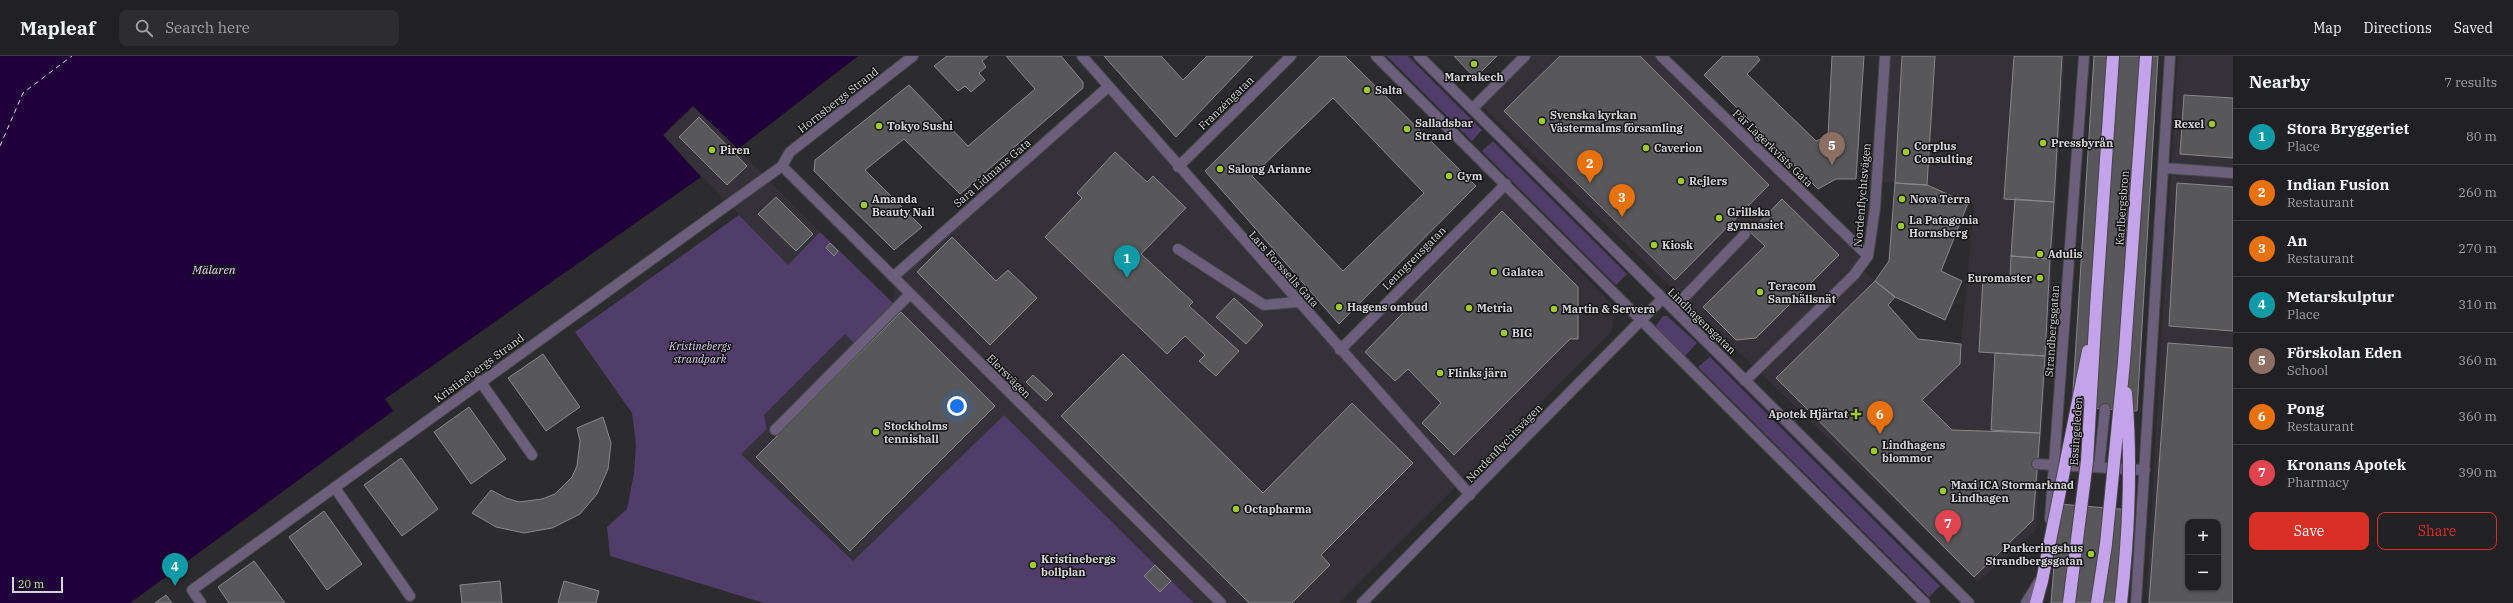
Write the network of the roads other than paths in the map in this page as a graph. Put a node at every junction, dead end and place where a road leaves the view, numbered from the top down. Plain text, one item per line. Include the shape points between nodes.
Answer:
1 (913, 56) edge
2 (1082, 56) edge
3 (1291, 56) edge
4 (1376, 56) edge
5 (1419, 56) edge
6 (1525, 56) edge
7 (1661, 56) edge
8 (1885, 56) edge
9 (2084, 56) edge
10 (2113, 56) edge
11 (2146, 56) edge
12 (2170, 56) edge
13 (1108, 87) junction
14 (1472, 109) junction
15 (782, 166) junction
16 (1178, 167) junction
17 (2164, 168) junction
18 (2233, 173) edge
19 (1506, 184) junction
20 (1745, 234) dead end
21 (1178, 249) dead end
22 (1868, 256) junction
23 (893, 277) junction
24 (910, 294) junction
25 (1662, 299) junction
26 (1297, 302) junction
27 (2096, 308) junction
28 (1673, 309) junction
29 (1641, 321) junction
30 (1340, 350) junction
31 (2124, 362) junction
32 (480, 381) junction
33 (1745, 381) junction
34 (2105, 409) dead end
35 (775, 430) dead end
36 (532, 455) dead end
37 (2037, 464) dead end
38 (2054, 464) junction
39 (2099, 468) junction
40 (2145, 470) junction
41 (335, 488) junction
42 (1470, 495) junction
43 (410, 596) dead end
44 (2123, 601) edge
45 (2136, 601) edge
46 (201, 603) edge
47 (1221, 603) edge
48 (1362, 603) edge
49 (1925, 603) edge
50 (1969, 603) edge
51 (2026, 603) edge
52 (2036, 603) edge
53 (2069, 603) edge
54 (2098, 603) edge

1 - 15 street, Hornsbergs Strand via 790,152
2 - 13 street, Lars Forssells Gata
3 - 16 street, Franzéngatan
4 - 19 street
5 - 14 street, Lindhagensgatan
6 - 14 street
7 - 22 street, Pär Lagerkvists Gata
8 - 22 street, Nordenflychtsvägen via 1875,208
9 - 38 street, Strandbergsgatan
10 - 27 highway, Karlbergsbron
11 - 31 highway, Karlbergsbron
12 - 17 street
13 - 16 street, Lars Forssells Gata
13 - 23 street, Sara Lidmans Gata
14 - 25 street, Lindhagensgatan
15 - 23 street, Elersvägen
15 - 32 street, Kristinebergs Strand
16 - 26 street, Lars Forssells Gata
17 - 18 street
17 - 40 street
19 - 29 street
19 - 30 street, Lenngrensgatan
20 - 28 street
21 - 26 street via 1264,305
22 - 33 street, Nordenflychtsvägen via 1854,276
23 - 24 street, Elersvägen
24 - 35 street
24 - 47 street, Elersvägen
25 - 28 street, Lindhagensgatan
25 - 29 street, Nordenflychtsvägen
26 - 30 street, Lars Forssells Gata
27 - 52 highway, bridge
27 - 53 highway, Essingeleden, bridge via 2088,461
28 - 33 street, Lindhagensgatan via 1711,344
29 - 42 street, Nordenflychtsvägen
29 - 49 street
30 - 42 street, Lars Forssells Gata
31 - 44 highway, bridge via 2130,447
31 - 54 highway, bridge
32 - 36 street
32 - 41 street, Kristinebergs Strand
33 - 50 street, Lindhagensgatan
34 - 39 street
37 - 38 street
38 - 39 street
38 - 51 street, Strandbergsgatan via 2049,532 2040,578
39 - 40 street
40 - 45 street
41 - 43 street
41 - 46 street, Kristinebergs Strand via 192,590
42 - 48 street, Nordenflychtsvägen
44 - 45 street

